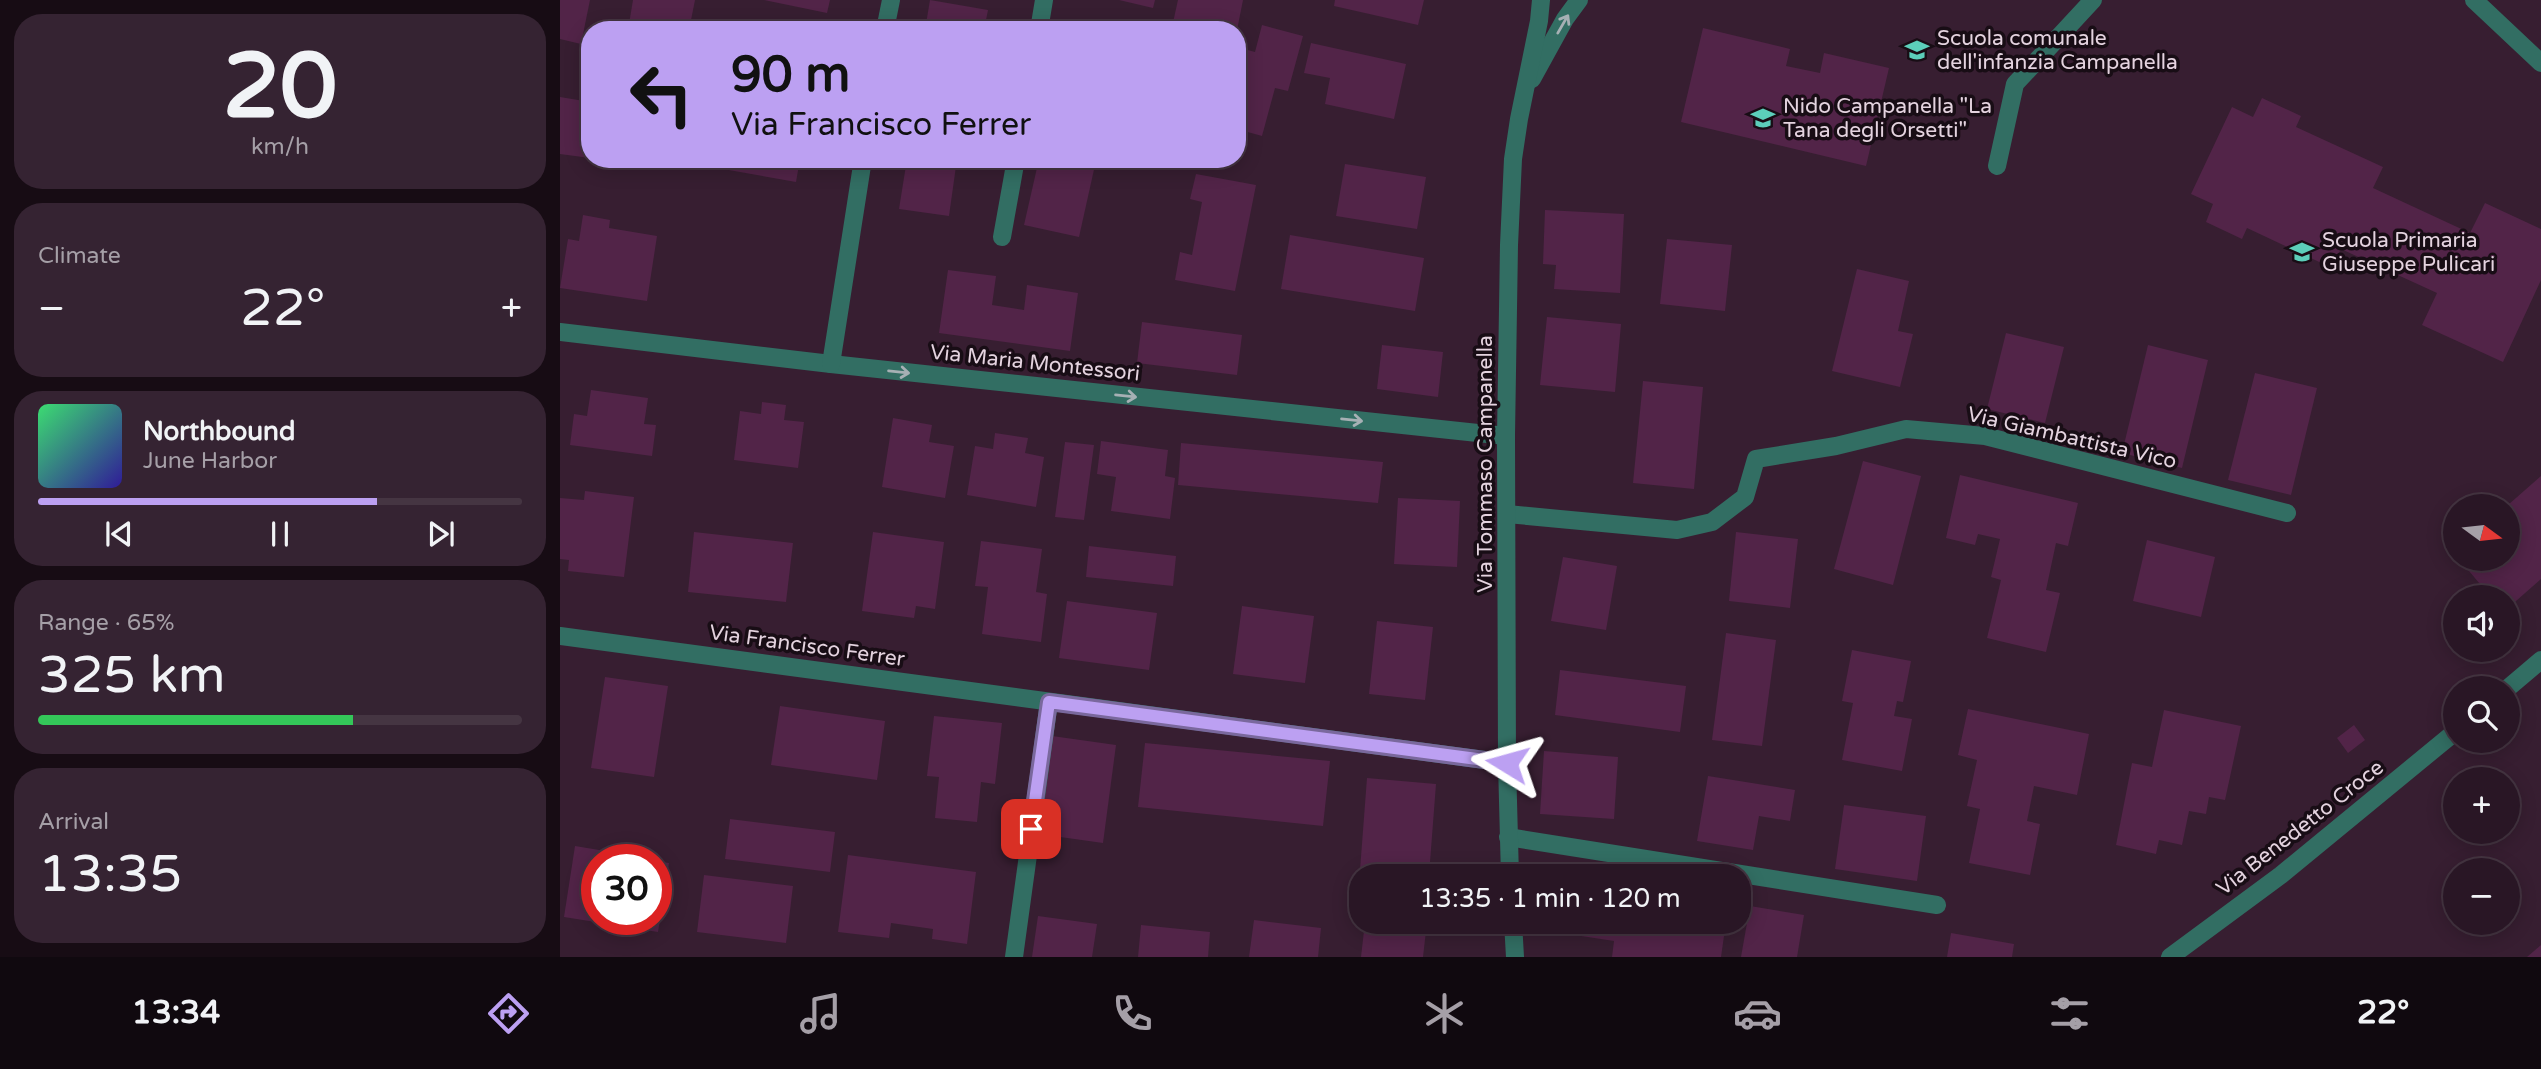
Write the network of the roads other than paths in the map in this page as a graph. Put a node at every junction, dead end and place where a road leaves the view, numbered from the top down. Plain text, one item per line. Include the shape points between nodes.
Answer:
1 (891, 0) edge
2 (1044, 0) edge
3 (1541, 0) edge
4 (1579, 0) edge
5 (2093, 0) edge
6 (2474, 0) edge
7 (887, 21) edge
8 (1040, 21) edge
9 (2541, 63) edge
10 (1525, 91) junction
11 (1997, 166) dead end
12 (862, 168) edge
13 (1014, 168) edge
14 (1002, 237) dead end
15 (560, 332) edge
16 (831, 364) junction
17 (1506, 436) junction
18 (2287, 513) dead end
19 (1507, 514) junction
20 (560, 636) edge
21 (2541, 660) edge
22 (2520, 678) edge
23 (1049, 702) junction
24 (2443, 742) edge
25 (1507, 763) junction
26 (1508, 837) junction
27 (1509, 864) edge
28 (1937, 905) dead end
29 (1514, 934) edge
30 (1014, 957) edge
31 (1515, 957) edge
32 (2170, 957) edge

1 - 7 street
2 - 8 street
3 - 10 street, Via Tommaso Campanella
10 -> 4 street, Via Tommaso Campanella
5 - 11 street via 2015,84
6 - 9 street
10 - 17 street, Via Tommaso Campanella via 1513,159
12 - 16 street
13 - 14 street
15 - 16 street, Via Maria Montessori
16 -> 17 street, Via Maria Montessori
17 - 19 street, Via Tommaso Campanella
18 - 19 street, Via Giambattista Vico via 1984,436 1906,429 1756,459 1745,497 1712,522 1677,530
19 - 25 street, Via Tommaso Campanella
20 - 23 street, Via Francisco Ferrer
21 - 22 street
23 - 25 street, Via Francisco Ferrer
23 - 30 street
24 - 32 street, Via Benedetto Croce via 2281,875
25 - 26 street, Via Tommaso Campanella
26 - 27 street, Via Tommaso Campanella
26 - 28 street
29 - 31 street

